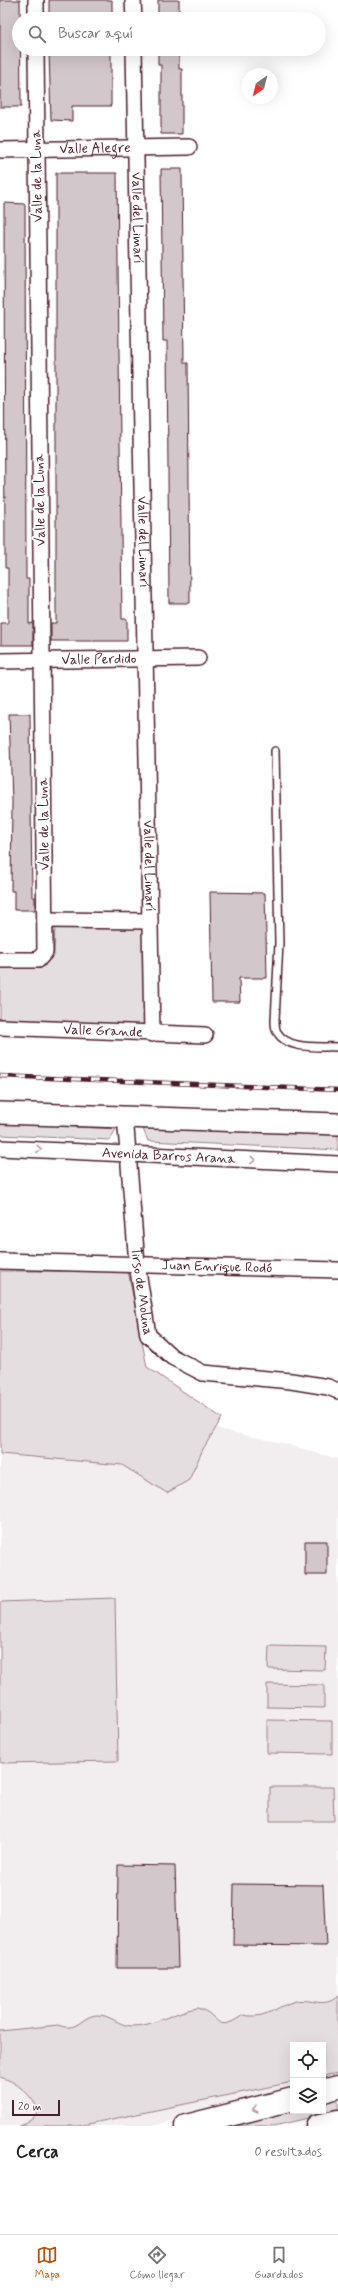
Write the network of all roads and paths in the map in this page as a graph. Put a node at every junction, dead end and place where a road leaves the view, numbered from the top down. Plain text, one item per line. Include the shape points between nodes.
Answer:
1 (36, 0) edge
2 (133, 0) edge
3 (36, 12) edge
4 (134, 12) edge
5 (36, 56) edge
6 (134, 56) edge
7 (189, 147) dead end
8 (136, 149) junction
9 (0, 150) edge
10 (37, 150) junction
11 (198, 658) dead end
12 (145, 660) junction
13 (0, 661) edge
14 (42, 661) junction
15 (275, 751) dead end
16 (44, 920) junction
17 (150, 921) junction
18 (0, 960) edge
19 (0, 1027) edge
20 (152, 1034) junction
21 (205, 1035) dead end
22 (338, 1047) edge
23 (0, 1113) edge
24 (125, 1116) junction
25 (338, 1124) edge
26 (0, 1148) edge
27 (127, 1152) junction
28 (338, 1164) edge
29 (0, 1261) edge
30 (137, 1264) junction
31 (338, 1270) edge
32 (338, 1391) edge
33 (338, 2087) edge
34 (326, 2090) edge
35 (290, 2100) edge
36 (338, 2121) edge
37 (186, 2126) edge
38 (317, 2126) edge

1 - 3 street
2 - 4 street
5 - 10 street, Valle de la Luna
6 - 8 street, Valle del Limarí
7 - 8 street, Valle Alegre
8 - 10 street, Valle Alegre
8 - 12 street, Valle del Limarí
9 - 10 street, Valle Alegre
10 - 14 street, Valle de la Luna
11 - 12 street, Valle Perdido
12 - 14 street, Valle Perdido
12 - 17 street, Valle del Limarí
13 - 14 street, Valle Perdido
14 - 16 street, Valle de la Luna
15 - 22 lane via 279,943 275,1020 277,1032 285,1040 296,1045
16 - 17 street
16 - 18 street, Valle de la Luna via 45,952 38,960
17 - 20 street, Valle del Limarí
19 - 20 street, Valle Grande
20 - 21 street, Valle Grande
23 - 24 main road
24 - 25 main road
24 - 27 street, Tirso de Molina
26 -> 27 street, Avenida Barros Arana
27 -> 28 street, Avenida Barros Arana
27 - 30 street, Tirso de Molina
29 - 30 street, Juan Enrique Rodó
30 - 31 street, Juan Enrique Rodó
30 - 32 street, Tirso de Molina via 148,1335 172,1357 203,1372 328,1386
33 - 34 main road
35 -> 37 main road
36 - 38 main road

